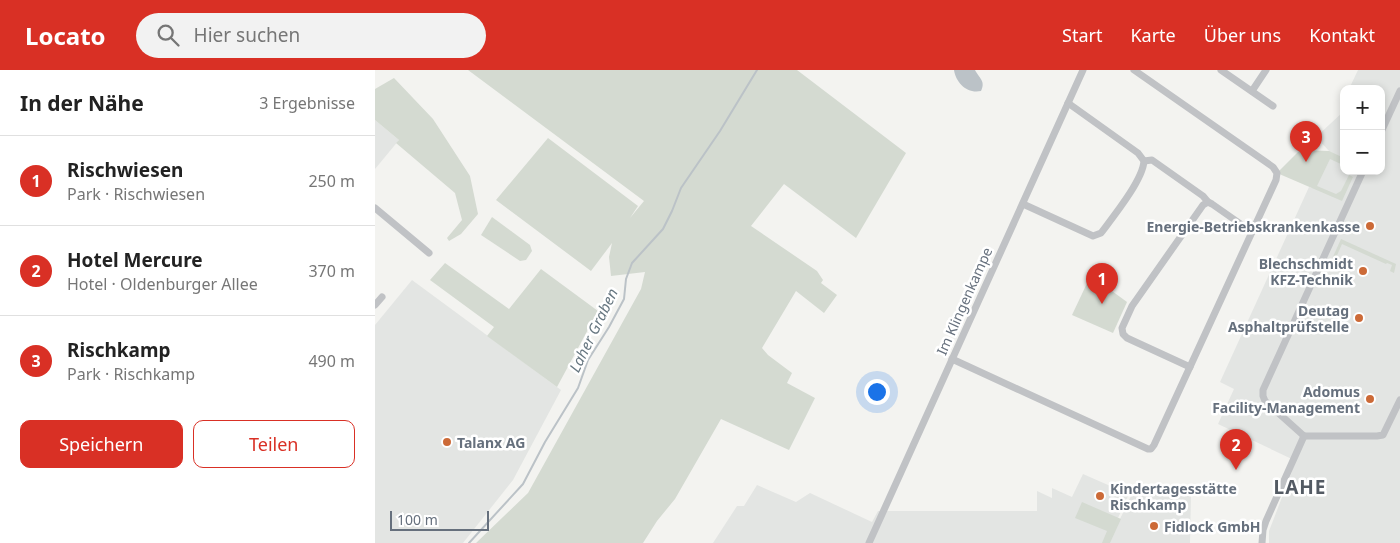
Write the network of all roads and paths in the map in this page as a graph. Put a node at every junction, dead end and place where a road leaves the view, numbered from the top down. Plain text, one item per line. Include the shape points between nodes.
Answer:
1 (1083, 70) edge
2 (1134, 70) edge
3 (1221, 70) edge
4 (1266, 70) edge
5 (1252, 91) junction
6 (1400, 91) edge
7 (1069, 103) junction
8 (1273, 106) dead end
9 (1382, 130) edge
10 (1143, 161) junction
11 (1361, 175) edge
12 (1207, 202) junction
13 (1023, 204) junction
14 (375, 208) edge
15 (1252, 232) junction
16 (429, 254) dead end
17 (382, 297) dead end
18 (375, 305) edge
19 (952, 359) junction
20 (1190, 367) junction
21 (1400, 400) edge
22 (1304, 436) junction
23 (869, 543) edge
24 (1262, 543) edge

1 - 7 street, Im Klingenkampe
2 - 15 street via 1273,167 1277,173 1276,180
3 - 5 street
4 - 5 street
5 - 8 street
6 - 9 street
7 - 10 street via 1138,153
7 - 13 street, Im Klingenkampe
10 - 12 street via 1152,160
10 - 13 street via 1132,188 1097,235
11 - 22 street via 1263,390 1265,401
12 - 15 street
12 - 20 street via 1132,306 1122,328 1127,338
13 - 19 street, Im Klingenkampe
14 - 16 street
15 - 20 street
17 - 18 street
19 - 20 street via 1148,449 1154,445
19 - 23 street, Im Klingenkampe
21 - 22 street via 1383,435
22 - 24 street via 1266,521

